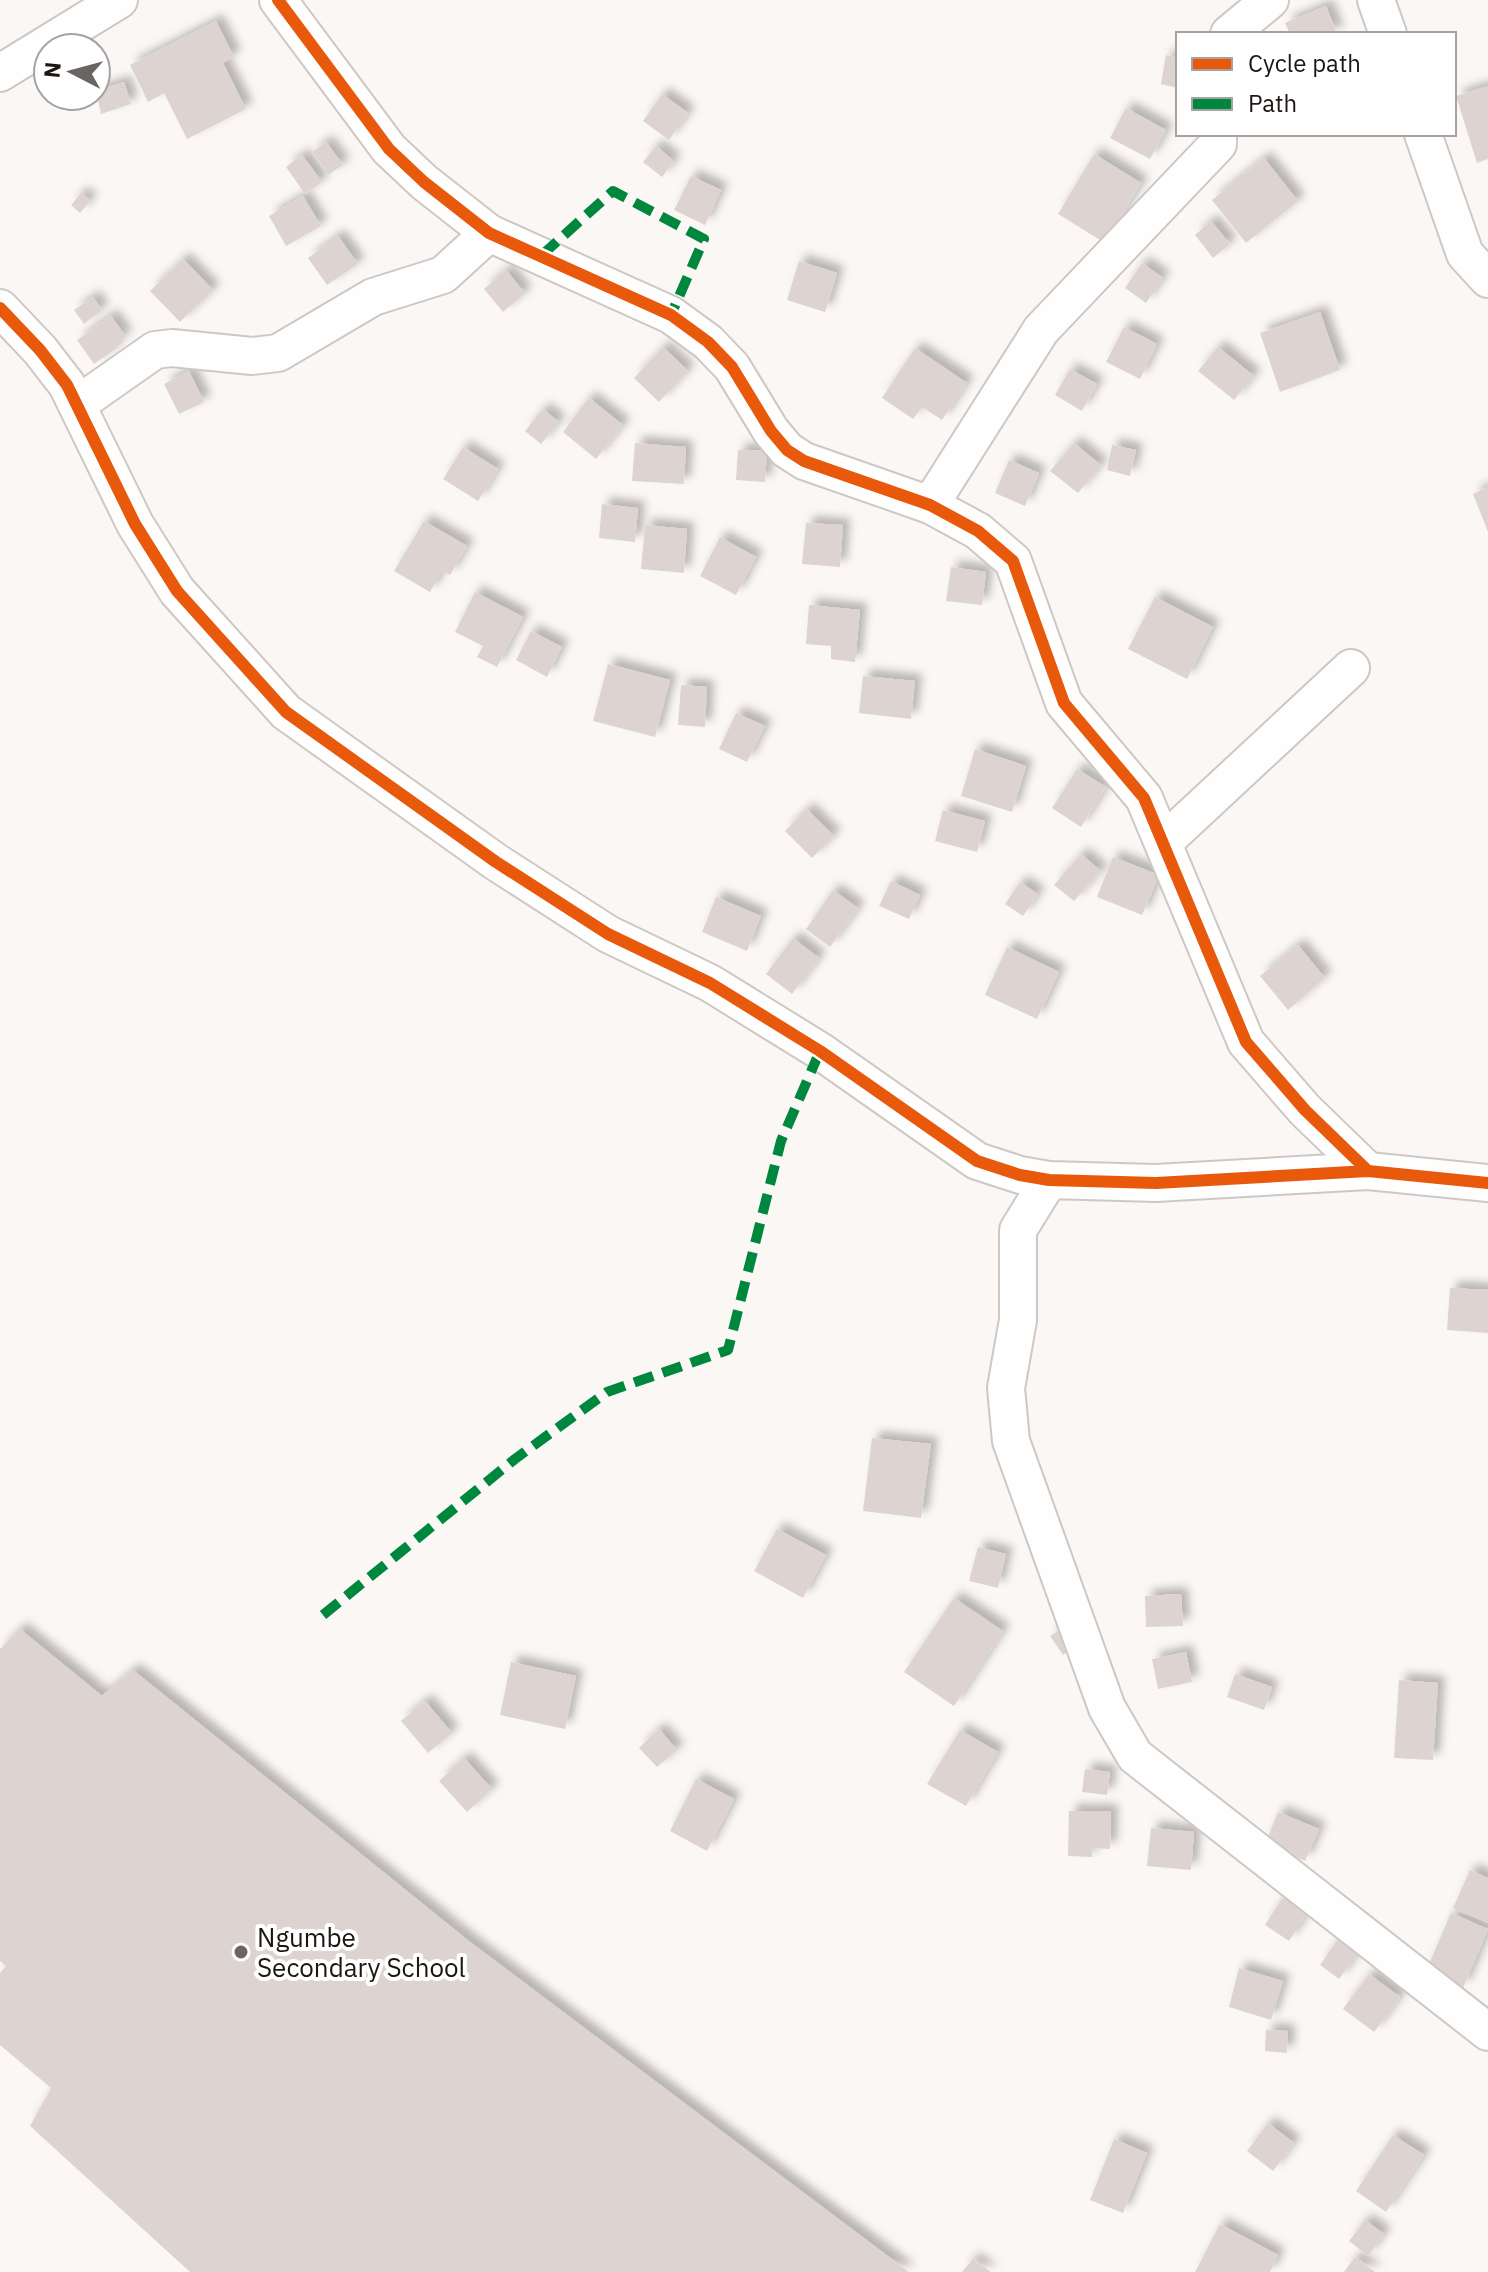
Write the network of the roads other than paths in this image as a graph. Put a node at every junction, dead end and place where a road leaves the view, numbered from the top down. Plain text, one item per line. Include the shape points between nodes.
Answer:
1 (119, 0) edge
2 (278, 0) edge
3 (1270, 0) edge
4 (1376, 0) edge
5 (1231, 32) edge
6 (1387, 32) edge
7 (0, 73) edge
8 (1218, 136) edge
9 (1424, 136) edge
10 (489, 233) junction
11 (1488, 279) edge
12 (0, 308) edge
13 (78, 404) junction
14 (930, 505) junction
15 (1351, 668) dead end
16 (1165, 841) junction
17 (1368, 1171) junction
18 (1049, 1180) junction
19 (1488, 1183) edge
20 (1488, 2032) edge

1 - 7 street
2 - 10 street via 389,149
3 - 5 street
4 - 6 street
8 - 14 street via 1218,144 1041,330
9 - 11 street via 1465,254
10 - 13 street via 443,275 373,297 278,353 155,350
10 - 14 street via 671,315 721,353 771,431 804,461
12 - 13 street via 40,350
13 - 18 street via 135,524 177,591 286,712 496,862 608,934 710,983 820,1051 977,1161
14 - 16 street via 978,531 1013,561 1064,703 1144,798
15 - 16 street
16 - 17 street via 1246,1042
17 - 18 street via 1156,1183
17 - 19 street
18 - 20 street via 1018,1230 1018,1320 1006,1388 1011,1441 1107,1708 1135,1756

